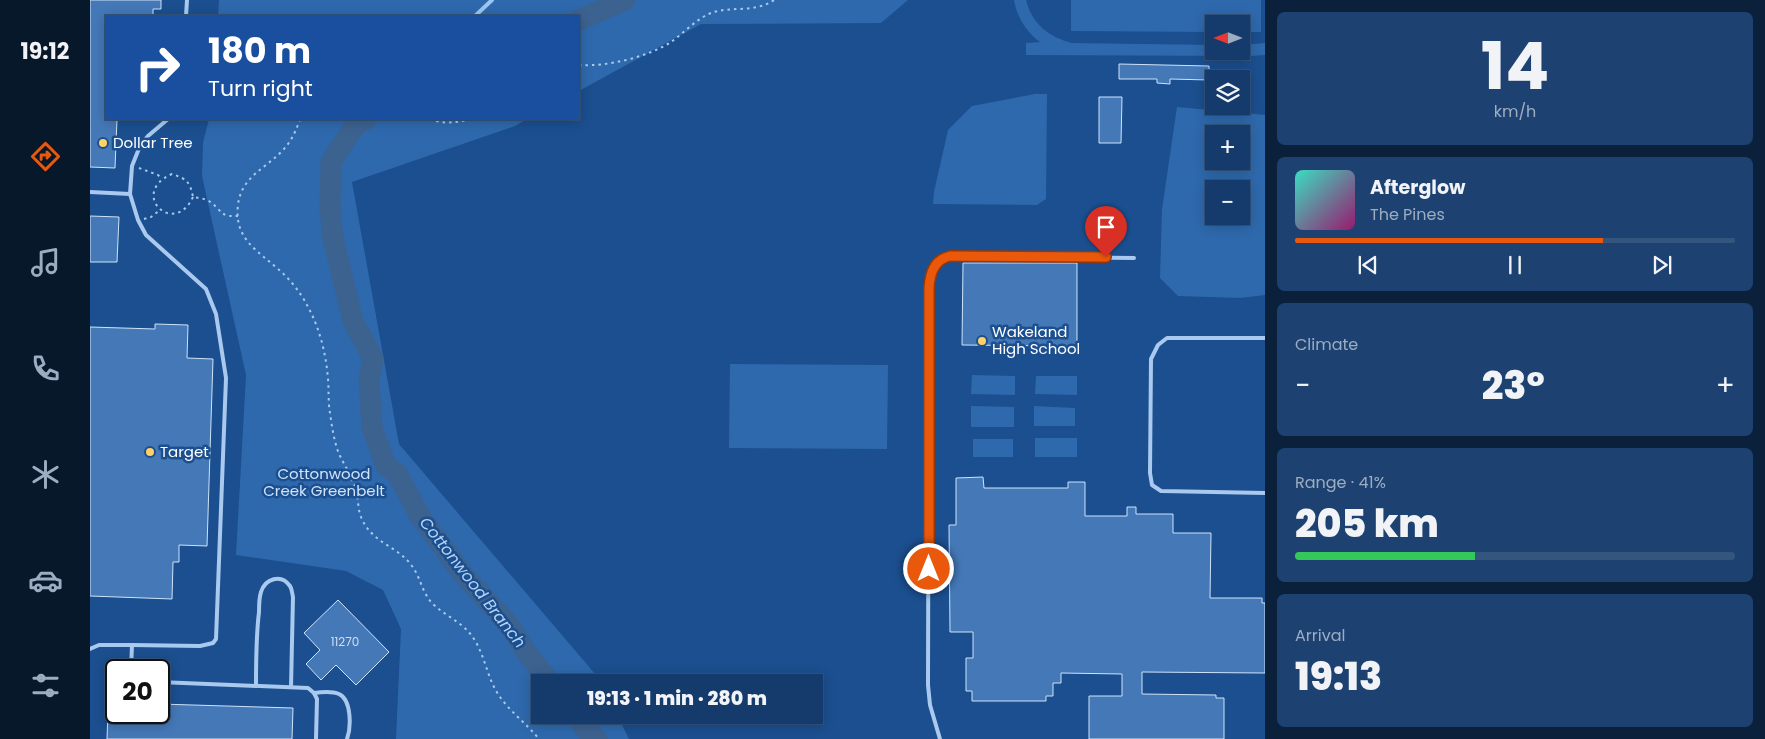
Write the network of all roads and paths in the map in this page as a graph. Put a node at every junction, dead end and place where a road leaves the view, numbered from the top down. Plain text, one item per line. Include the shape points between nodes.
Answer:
1 (187, 0) edge
2 (774, 0) edge
3 (186, 15) edge
4 (580, 65) edge
5 (167, 120) edge
6 (300, 120) edge
7 (432, 120) edge
8 (467, 120) edge
9 (132, 166) junction
10 (162, 178) junction
11 (90, 192) edge
12 (130, 194) junction
13 (193, 198) junction
14 (160, 210) junction
15 (238, 216) junction
16 (138, 220) junction
17 (1134, 258) dead end
18 (1265, 338) edge
19 (1265, 493) edge
20 (132, 645) junction
21 (90, 649) edge
22 (131, 659) edge
23 (170, 682) edge
24 (256, 686) junction
25 (291, 687) junction
26 (314, 693) junction
27 (316, 739) edge
28 (347, 739) edge
29 (538, 739) edge
30 (940, 739) edge

1 - 3 lane
2 - 4 path via 745,9 712,12 670,43 645,54 615,62
5 - 9 lane via 140,146
6 - 15 path via 282,152 248,180 240,198
7 - 8 path
9 - 10 path
9 - 12 lane
10 - 13 path via 172,174 183,178 191,186
10 - 14 path via 154,187 154,199
11 - 12 lane
12 - 16 lane
13 - 14 path via 182,212 173,214
13 - 15 path via 203,198 228,217
14 - 16 path via 152,217
15 - 29 path via 250,246 295,287 317,326 324,352 334,436 354,485 365,527 413,566 432,604 462,625 474,638 498,693
16 - 20 lane via 146,235 206,289 216,314 226,378 216,639 213,644 200,646
17 - 30 lane via 950,256 938,261 932,270 929,288 928,685
18 - 19 lane via 1168,338 1158,346 1151,359 1150,472 1152,485 1161,491
20 - 21 lane via 99,645
20 - 22 lane
23 - 24 lane
24 - 25 lane
24 - 25 lane via 261,592 265,584 278,578 291,587 293,597
25 - 26 lane via 308,688
26 - 27 lane via 317,699
26 - 28 lane via 338,694 346,700 350,720

